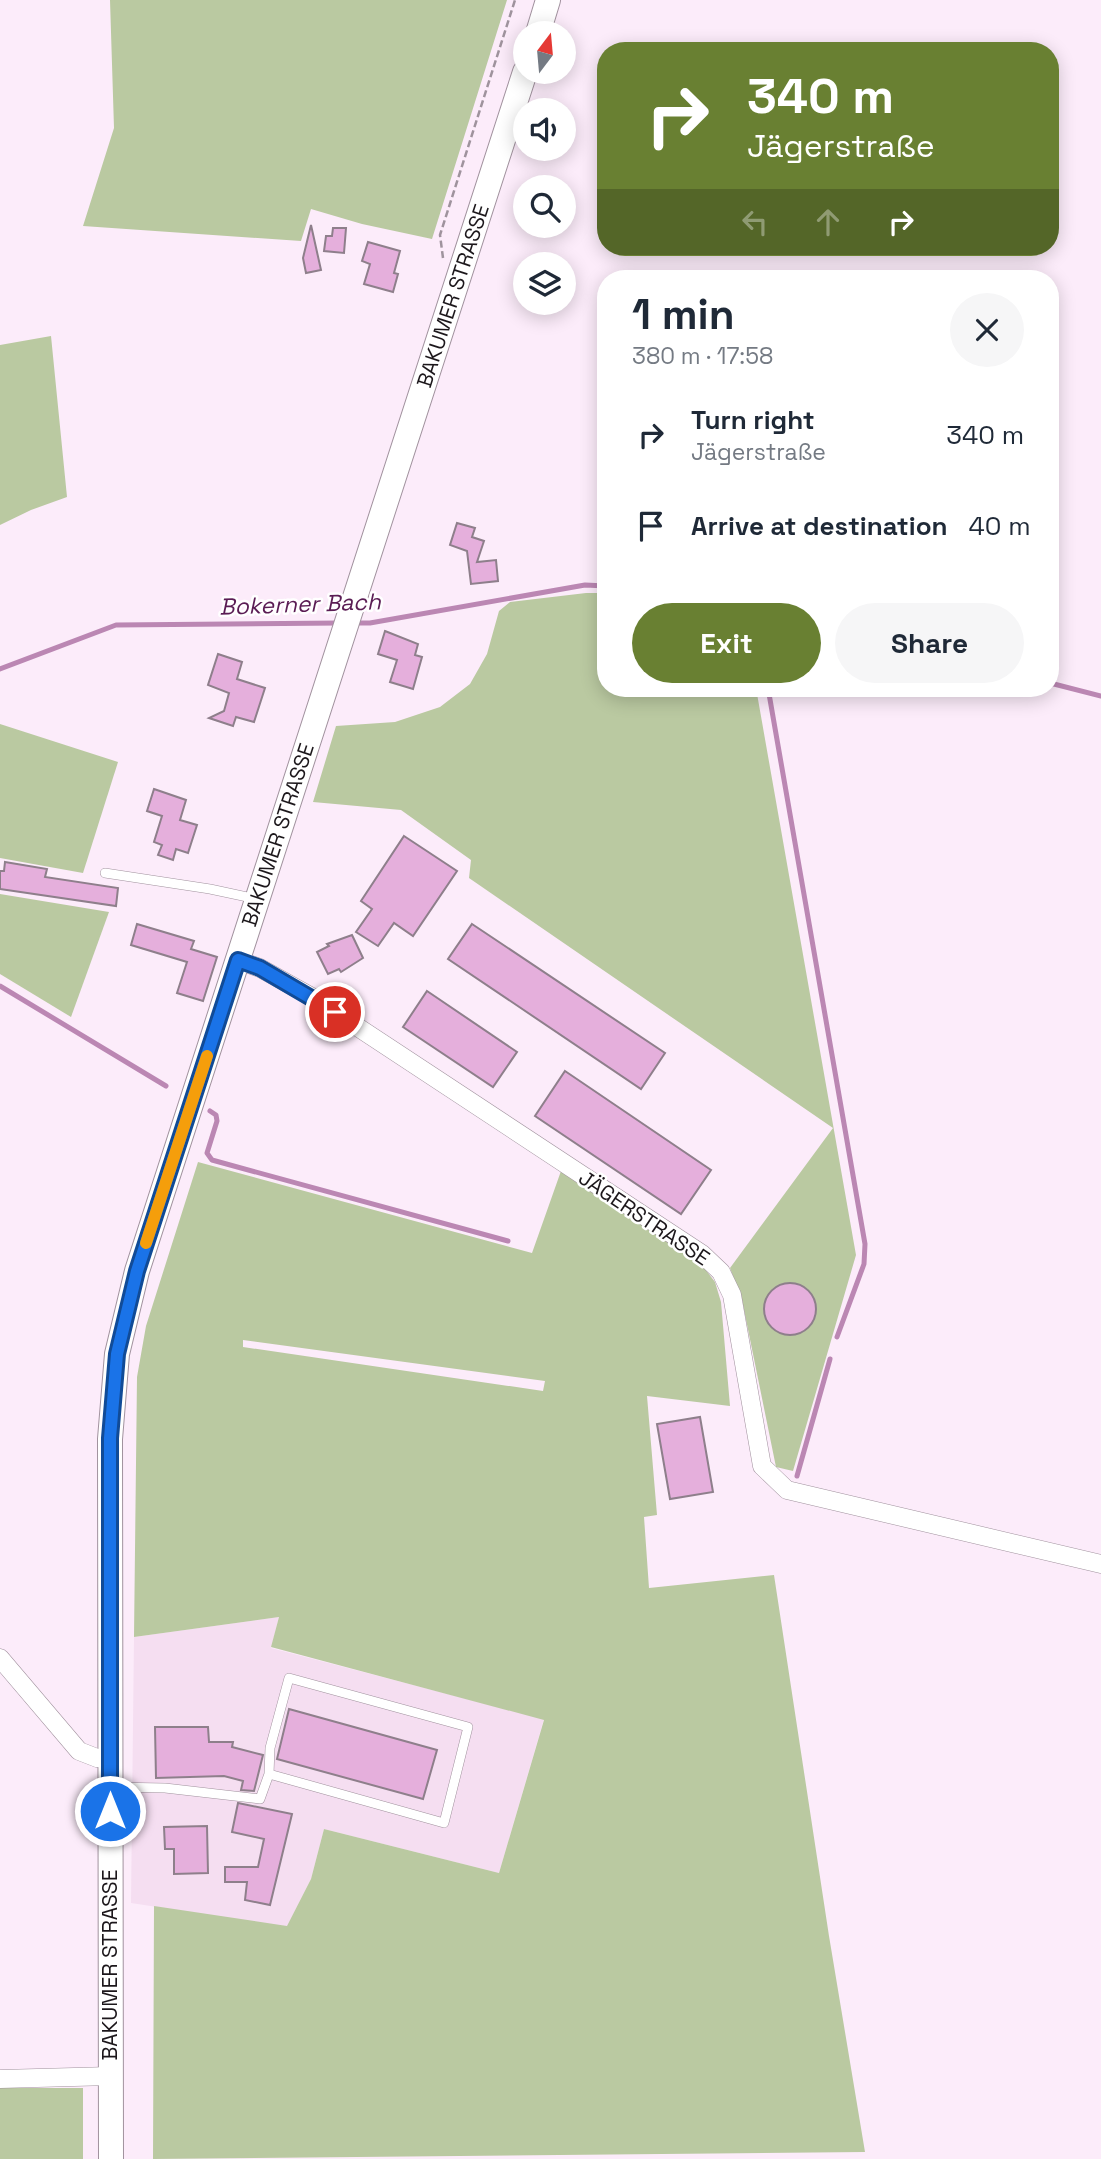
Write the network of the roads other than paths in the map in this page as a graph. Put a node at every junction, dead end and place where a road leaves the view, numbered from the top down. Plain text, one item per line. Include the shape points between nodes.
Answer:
1 (548, 0) edge
2 (542, 21) edge
3 (521, 84) edge
4 (105, 873) dead end
5 (258, 900) junction
6 (238, 960) junction
7 (1101, 1564) edge
8 (0, 1658) edge
9 (111, 1759) junction
10 (269, 1774) junction
11 (111, 1787) junction
12 (111, 2076) junction
13 (0, 2078) edge
14 (111, 2159) edge

1 - 2 main road
3 - 5 main road, BAKUMER STRASSE
4 - 5 lane
5 - 6 main road, BAKUMER STRASSE
6 - 7 street, JÄGERSTRASSE via 312,997 702,1254 721,1272 732,1296 762,1466 787,1490
6 - 9 main road, BAKUMER STRASSE via 137,1271 117,1354 110,1438
8 - 9 street via 79,1751
9 - 11 main road, BAKUMER STRASSE
10 - 10 lane via 444,1823 468,1727 289,1678 270,1748
10 - 11 lane via 260,1799
11 - 12 main road, BAKUMER STRASSE
12 - 13 street
12 - 14 main road, BAKUMER STRASSE

